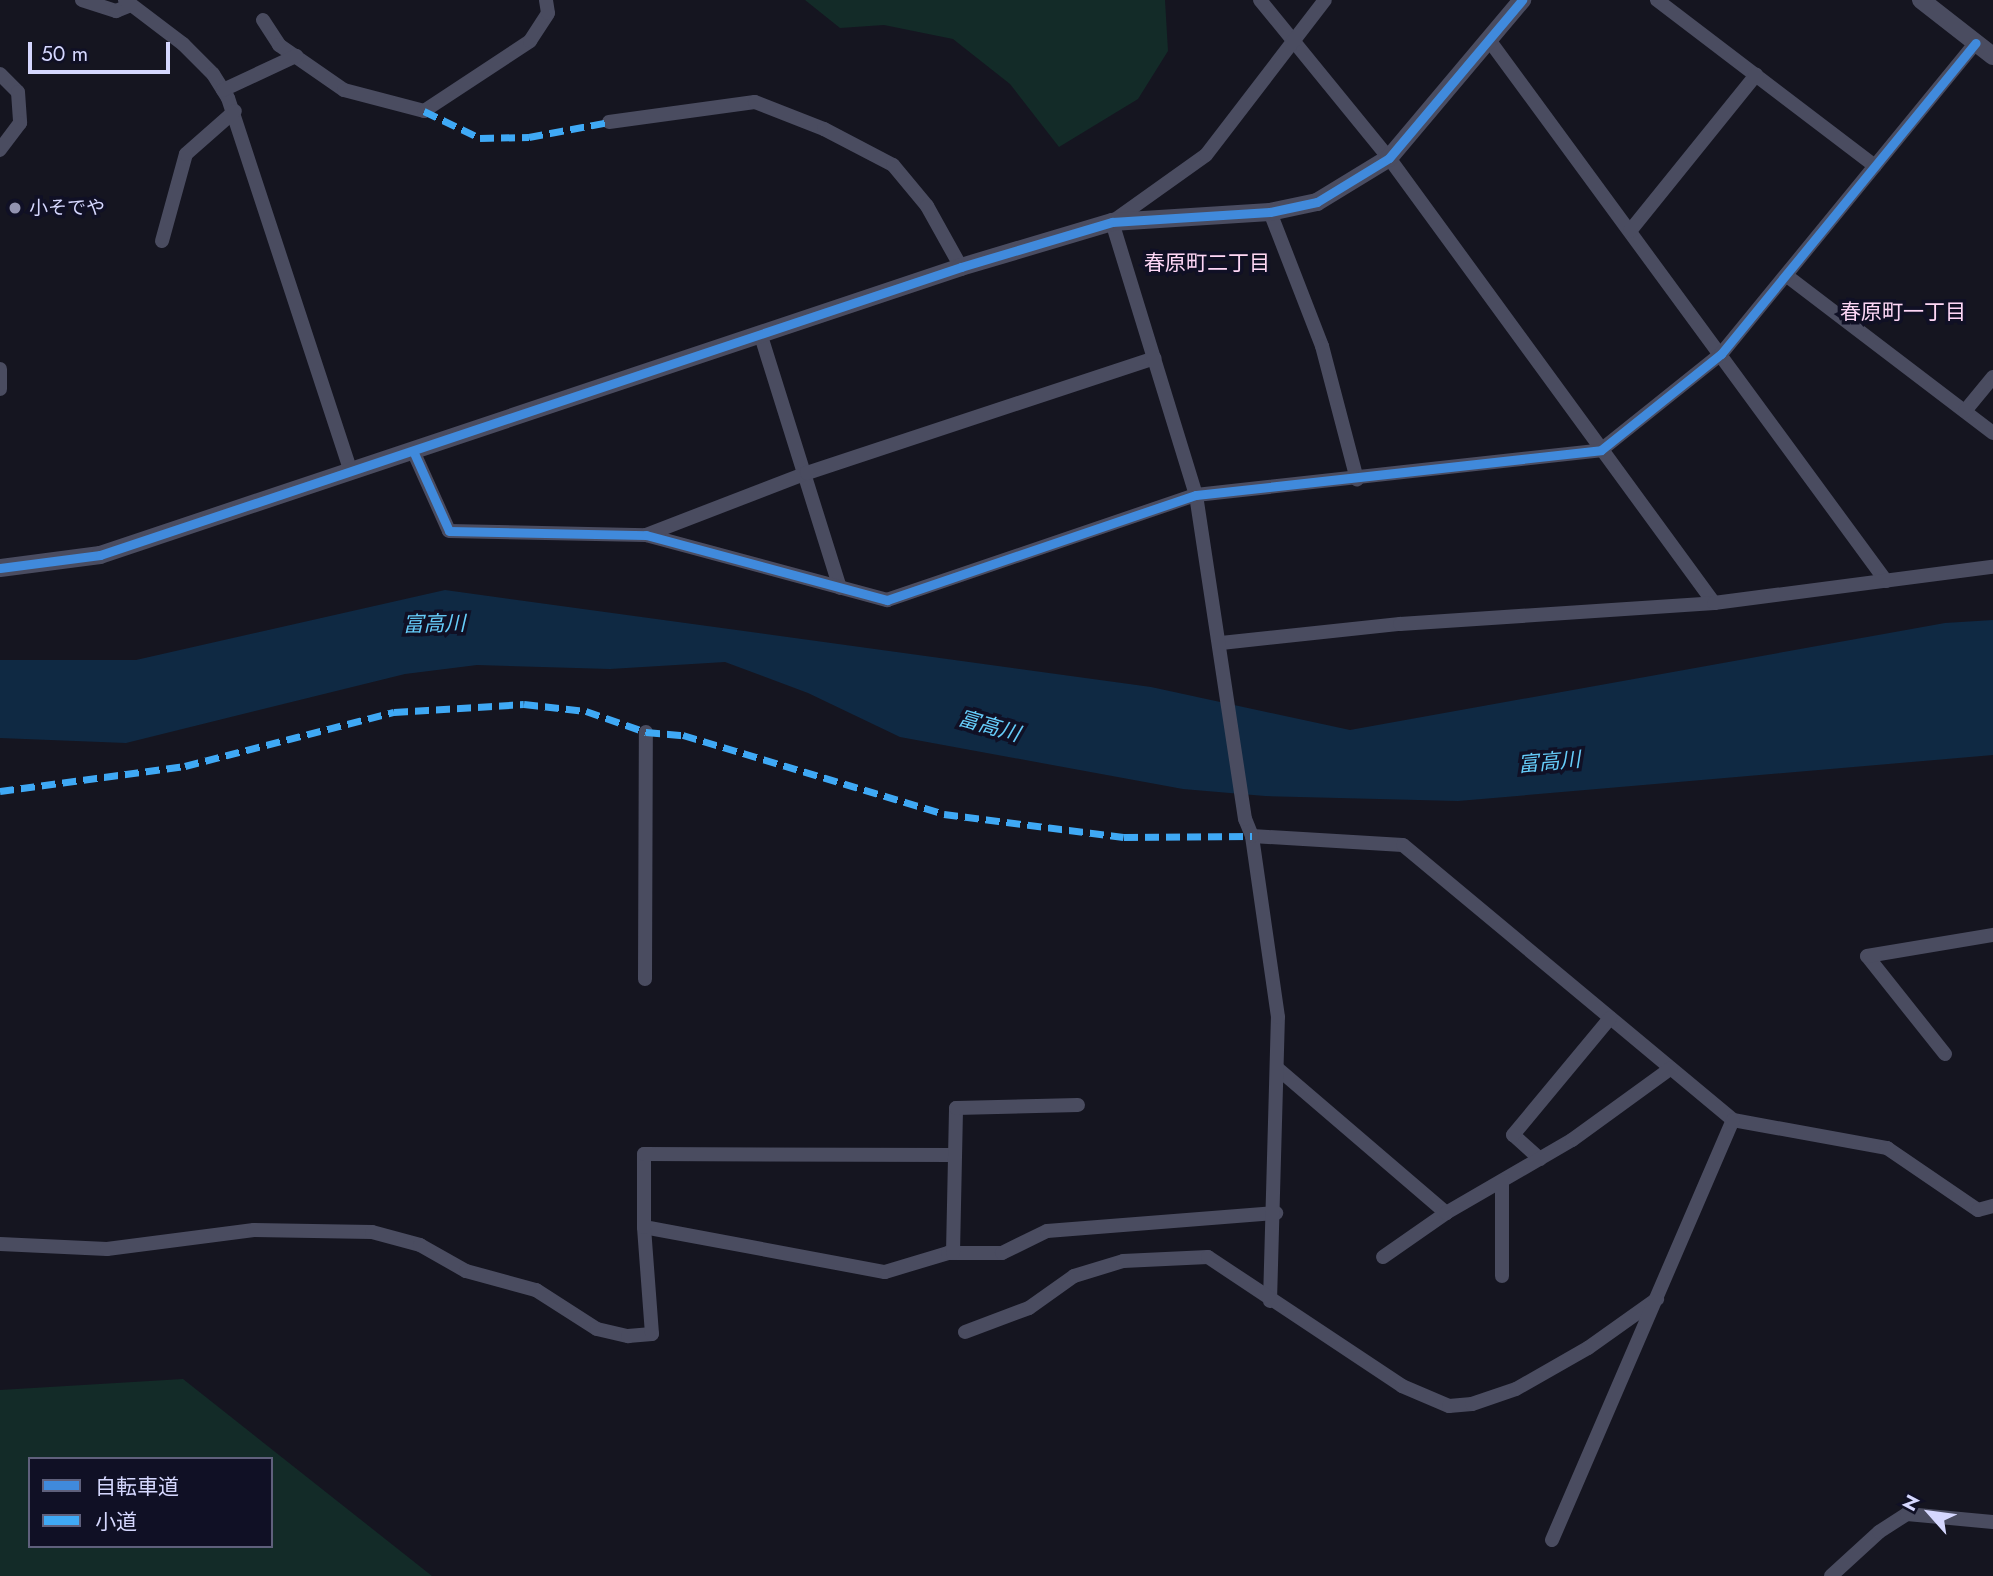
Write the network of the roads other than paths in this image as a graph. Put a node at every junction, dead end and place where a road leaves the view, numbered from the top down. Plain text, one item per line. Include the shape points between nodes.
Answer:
1 (82, 0) edge
2 (546, 0) edge
3 (1260, 0) edge
4 (1325, 0) edge
5 (1522, 0) edge
6 (1657, 0) edge
7 (1922, 0) edge
8 (128, 2) edge
9 (263, 20) dead end
10 (1292, 40) junction
11 (1489, 40) junction
12 (1976, 43) junction
13 (296, 56) junction
14 (1993, 56) edge
15 (0, 74) edge
16 (1756, 75) junction
17 (223, 90) junction
18 (235, 111) junction
19 (609, 122) dead end
20 (0, 150) edge
21 (1390, 158) junction
22 (1875, 166) junction
23 (1270, 212) junction
24 (1112, 222) junction
25 (1630, 231) junction
26 (162, 241) dead end
27 (961, 267) junction
28 (1787, 276) junction
29 (761, 336) junction
30 (1721, 354) junction
31 (1154, 358) junction
32 (0, 369) edge
33 (1993, 377) edge
34 (0, 389) edge
35 (1965, 411) junction
36 (1993, 433) edge
37 (1601, 450) junction
38 (414, 453) junction
39 (351, 472) junction
40 (807, 474) junction
41 (1357, 479) junction
42 (1196, 495) junction
43 (646, 535) junction
44 (1993, 567) edge
45 (0, 568) edge
46 (1886, 581) junction
47 (840, 588) junction
48 (1714, 603) junction
49 (1221, 642) junction
50 (646, 732) dead end
51 (1252, 836) junction
52 (1993, 935) edge
53 (645, 979) dead end
54 (1610, 1017) junction
55 (1945, 1054) dead end
56 (1277, 1068) junction
57 (1671, 1068) junction
58 (1078, 1105) dead end
59 (1734, 1120) junction
60 (952, 1155) junction
61 (1539, 1159) junction
62 (1502, 1181) junction
63 (1993, 1206) edge
64 (1276, 1213) junction
65 (1446, 1213) junction
66 (644, 1227) junction
67 (0, 1244) edge
68 (953, 1253) junction
69 (1383, 1256) dead end
70 (1502, 1276) dead end
71 (1657, 1300) junction
72 (1270, 1301) junction
73 (965, 1332) dead end
74 (1993, 1522) edge
75 (1879, 1532) junction
76 (1552, 1540) dead end
77 (1830, 1576) edge
78 (1841, 1576) edge

1 - 8 street via 116,11
2 - 13 street via 548,13 530,41 424,111 344,90
3 - 10 street
4 - 10 street
5 - 11 street
6 - 16 street
7 - 12 street
8 - 17 street via 183,44
9 - 13 street via 279,44
10 - 21 street
10 - 24 street via 1206,155
11 - 21 street
11 - 25 street
12 - 14 street
12 - 22 street
13 - 17 street
15 - 20 street via 18,92 20,123
16 - 22 street
16 - 25 street
17 - 18 street
18 - 26 street via 186,154
18 - 39 street
19 - 27 street via 755,102 824,129 893,165 927,206
21 - 23 street via 1317,202
21 - 37 street
22 - 28 street
23 - 24 street
23 - 41 street via 1322,346
24 - 27 street
24 - 31 street
25 - 30 street
27 - 29 street
28 - 30 street
28 - 35 street
29 - 38 street
29 - 40 street
30 - 37 street
30 - 46 street
31 - 40 street
31 - 42 street
32 - 34 street
33 - 35 street
35 - 36 street
37 - 41 street
37 - 48 street
38 - 39 street
38 - 43 street via 449,531
39 - 45 street via 100,555
40 - 43 street
40 - 47 street
41 - 42 street
42 - 47 street via 887,600
42 - 49 street
43 - 47 street
44 - 46 street
46 - 48 street
48 - 49 street via 1400,624
49 - 51 street via 1245,819
50 - 53 street
51 - 54 street via 1403,845
51 - 56 street via 1278,1017
52 - 55 street via 1867,956
54 - 57 street
54 - 61 street via 1513,1135
56 - 64 street
56 - 65 street
57 - 59 street
57 - 61 street
58 - 60 street via 956,1108
59 - 63 street via 1887,1148 1978,1210
59 - 71 street
60 - 66 street via 644,1154
60 - 68 street
61 - 62 street
62 - 65 street
62 - 70 street
64 - 68 street via 1047,1231 1002,1253
64 - 72 street
65 - 69 street
66 - 67 street via 652,1334 628,1336 597,1329 536,1290 466,1271 420,1245 372,1232 254,1230 107,1249
66 - 68 street via 885,1272
71 - 72 street via 1516,1389 1472,1404 1448,1406 1402,1386
71 - 76 street
72 - 73 street via 1208,1257 1123,1261 1074,1276 1029,1308
74 - 75 street via 1907,1514
75 - 77 street
75 - 78 street

